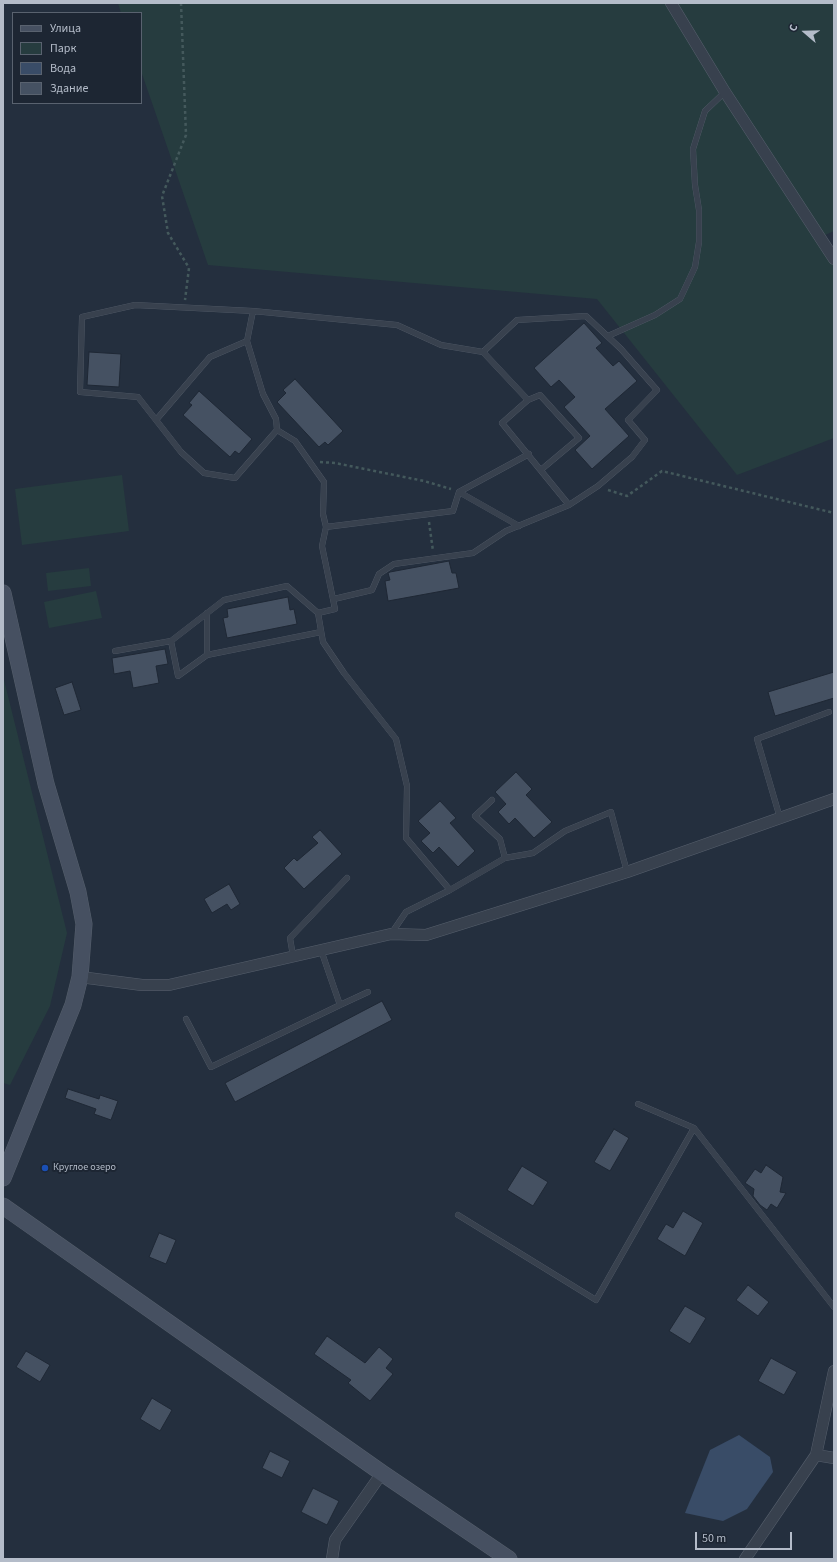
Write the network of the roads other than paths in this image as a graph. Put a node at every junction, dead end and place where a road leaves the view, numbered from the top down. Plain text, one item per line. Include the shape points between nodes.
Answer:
1 (671, 3) edge
2 (725, 92) junction
3 (834, 259) edge
4 (253, 311) junction
5 (608, 336) junction
6 (247, 341) junction
7 (483, 352) junction
8 (528, 400) junction
9 (156, 420) junction
10 (278, 430) junction
11 (529, 454) junction
12 (542, 470) junction
13 (459, 492) junction
14 (569, 505) junction
15 (519, 526) junction
16 (326, 527) junction
17 (3, 593) edge
18 (334, 598) junction
19 (207, 613) junction
20 (318, 613) junction
21 (321, 632) junction
22 (171, 641) junction
23 (116, 651) dead end
24 (207, 655) junction
25 (829, 712) dead end
26 (834, 799) edge
27 (492, 800) dead end
28 (780, 818) junction
29 (505, 858) junction
30 (627, 872) junction
31 (347, 878) dead end
32 (450, 890) junction
33 (390, 934) junction
34 (321, 950) junction
35 (293, 956) junction
36 (80, 977) junction
37 (368, 992) dead end
38 (340, 1005) junction
39 (186, 1019) dead end
40 (638, 1104) dead end
41 (694, 1128) junction
42 (3, 1178) edge
43 (3, 1206) edge
44 (458, 1215) dead end
45 (834, 1307) edge
46 (834, 1371) edge
47 (816, 1455) junction
48 (834, 1458) edge
49 (382, 1473) junction
50 (332, 1559) edge
51 (509, 1559) edge
52 (745, 1559) edge

1 - 2 street
2 - 3 street
2 - 5 lane via 705,111 693,149 699,210 698,242 695,267 680,299 655,315
4 - 6 lane
4 - 7 lane via 397,325 441,345
4 - 9 lane via 135,305 82,316 80,392 138,397
5 - 7 lane via 586,316 517,320
5 - 14 lane via 657,390 628,420 645,440 632,458 598,486
6 - 9 lane via 210,358
6 - 10 lane via 263,394 276,419
7 - 8 lane
8 - 11 lane via 502,423
8 - 12 lane via 540,395 579,438
9 - 10 lane via 181,452 204,473 235,478
10 - 16 lane via 295,441 324,482 323,514
11 - 12 lane
11 - 13 lane
12 - 14 lane
13 - 15 lane
13 - 16 lane via 453,511
14 - 15 lane
15 - 18 lane via 506,530 473,553 394,564 379,574 372,590
16 - 18 lane via 322,546
17 - 36 main road via 46,784 78,892 84,924
18 - 20 lane via 335,609
19 - 20 lane via 224,600 287,586
19 - 22 lane
19 - 24 lane
20 - 21 lane
21 - 24 lane
21 - 32 lane via 323,642 344,673 396,739 407,786 406,838
22 - 23 lane
22 - 24 lane via 178,676
25 - 28 lane via 757,739
26 - 28 street
27 - 29 lane via 475,816 500,839
28 - 30 street
29 - 30 lane via 533,853 565,831 611,812
29 - 32 lane
30 - 33 street via 426,935
31 - 35 lane via 290,938
32 - 33 lane via 406,912
33 - 34 street
34 - 35 street
34 - 38 lane
35 - 36 street via 169,985 142,985
36 - 42 main road via 68,1019
37 - 38 lane
38 - 39 lane via 211,1067
40 - 41 lane
41 - 44 lane via 596,1300
41 - 45 lane
43 - 49 main road
46 - 47 street
47 - 48 street
47 - 52 street
49 - 50 street via 335,1540
49 - 51 main road

